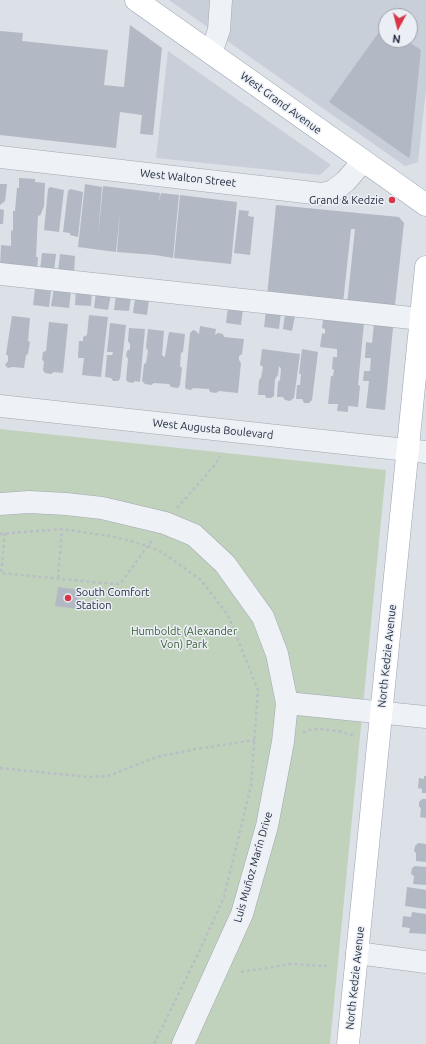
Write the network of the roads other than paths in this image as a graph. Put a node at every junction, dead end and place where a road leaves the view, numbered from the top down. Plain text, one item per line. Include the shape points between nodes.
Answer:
1 (136, 0) edge
2 (222, 0) edge
3 (211, 53) junction
4 (0, 157) edge
5 (363, 161) junction
6 (426, 205) edge
7 (426, 267) edge
8 (0, 274) edge
9 (421, 319) junction
10 (0, 406) edge
11 (417, 451) edge
12 (0, 504) edge
13 (287, 703) junction
14 (382, 712) junction
15 (426, 717) edge
16 (357, 953) junction
17 (426, 962) edge
18 (183, 1044) edge
19 (348, 1044) edge

1 - 3 main road, West Grand Avenue
2 - 3 street via 220,30
3 - 5 main road, West Grand Avenue
4 - 5 street, West Walton Street via 322,194 333,191 346,181
5 - 6 main road, West Grand Avenue
7 - 9 main road, North Kedzie Avenue
8 - 9 street
9 - 11 main road, North Kedzie Avenue
10 - 11 street, West Augusta Boulevard
11 - 14 main road, North Kedzie Avenue
12 - 13 street, Luis Muñoz Marín Drive via 29,502 102,508 166,523 194,535 225,564 263,617 277,654
13 - 14 street
13 - 18 street, Luis Muñoz Marín Drive via 283,742 267,826 242,914
14 - 15 street
14 - 16 main road, North Kedzie Avenue
16 - 17 street
16 - 19 main road, North Kedzie Avenue

